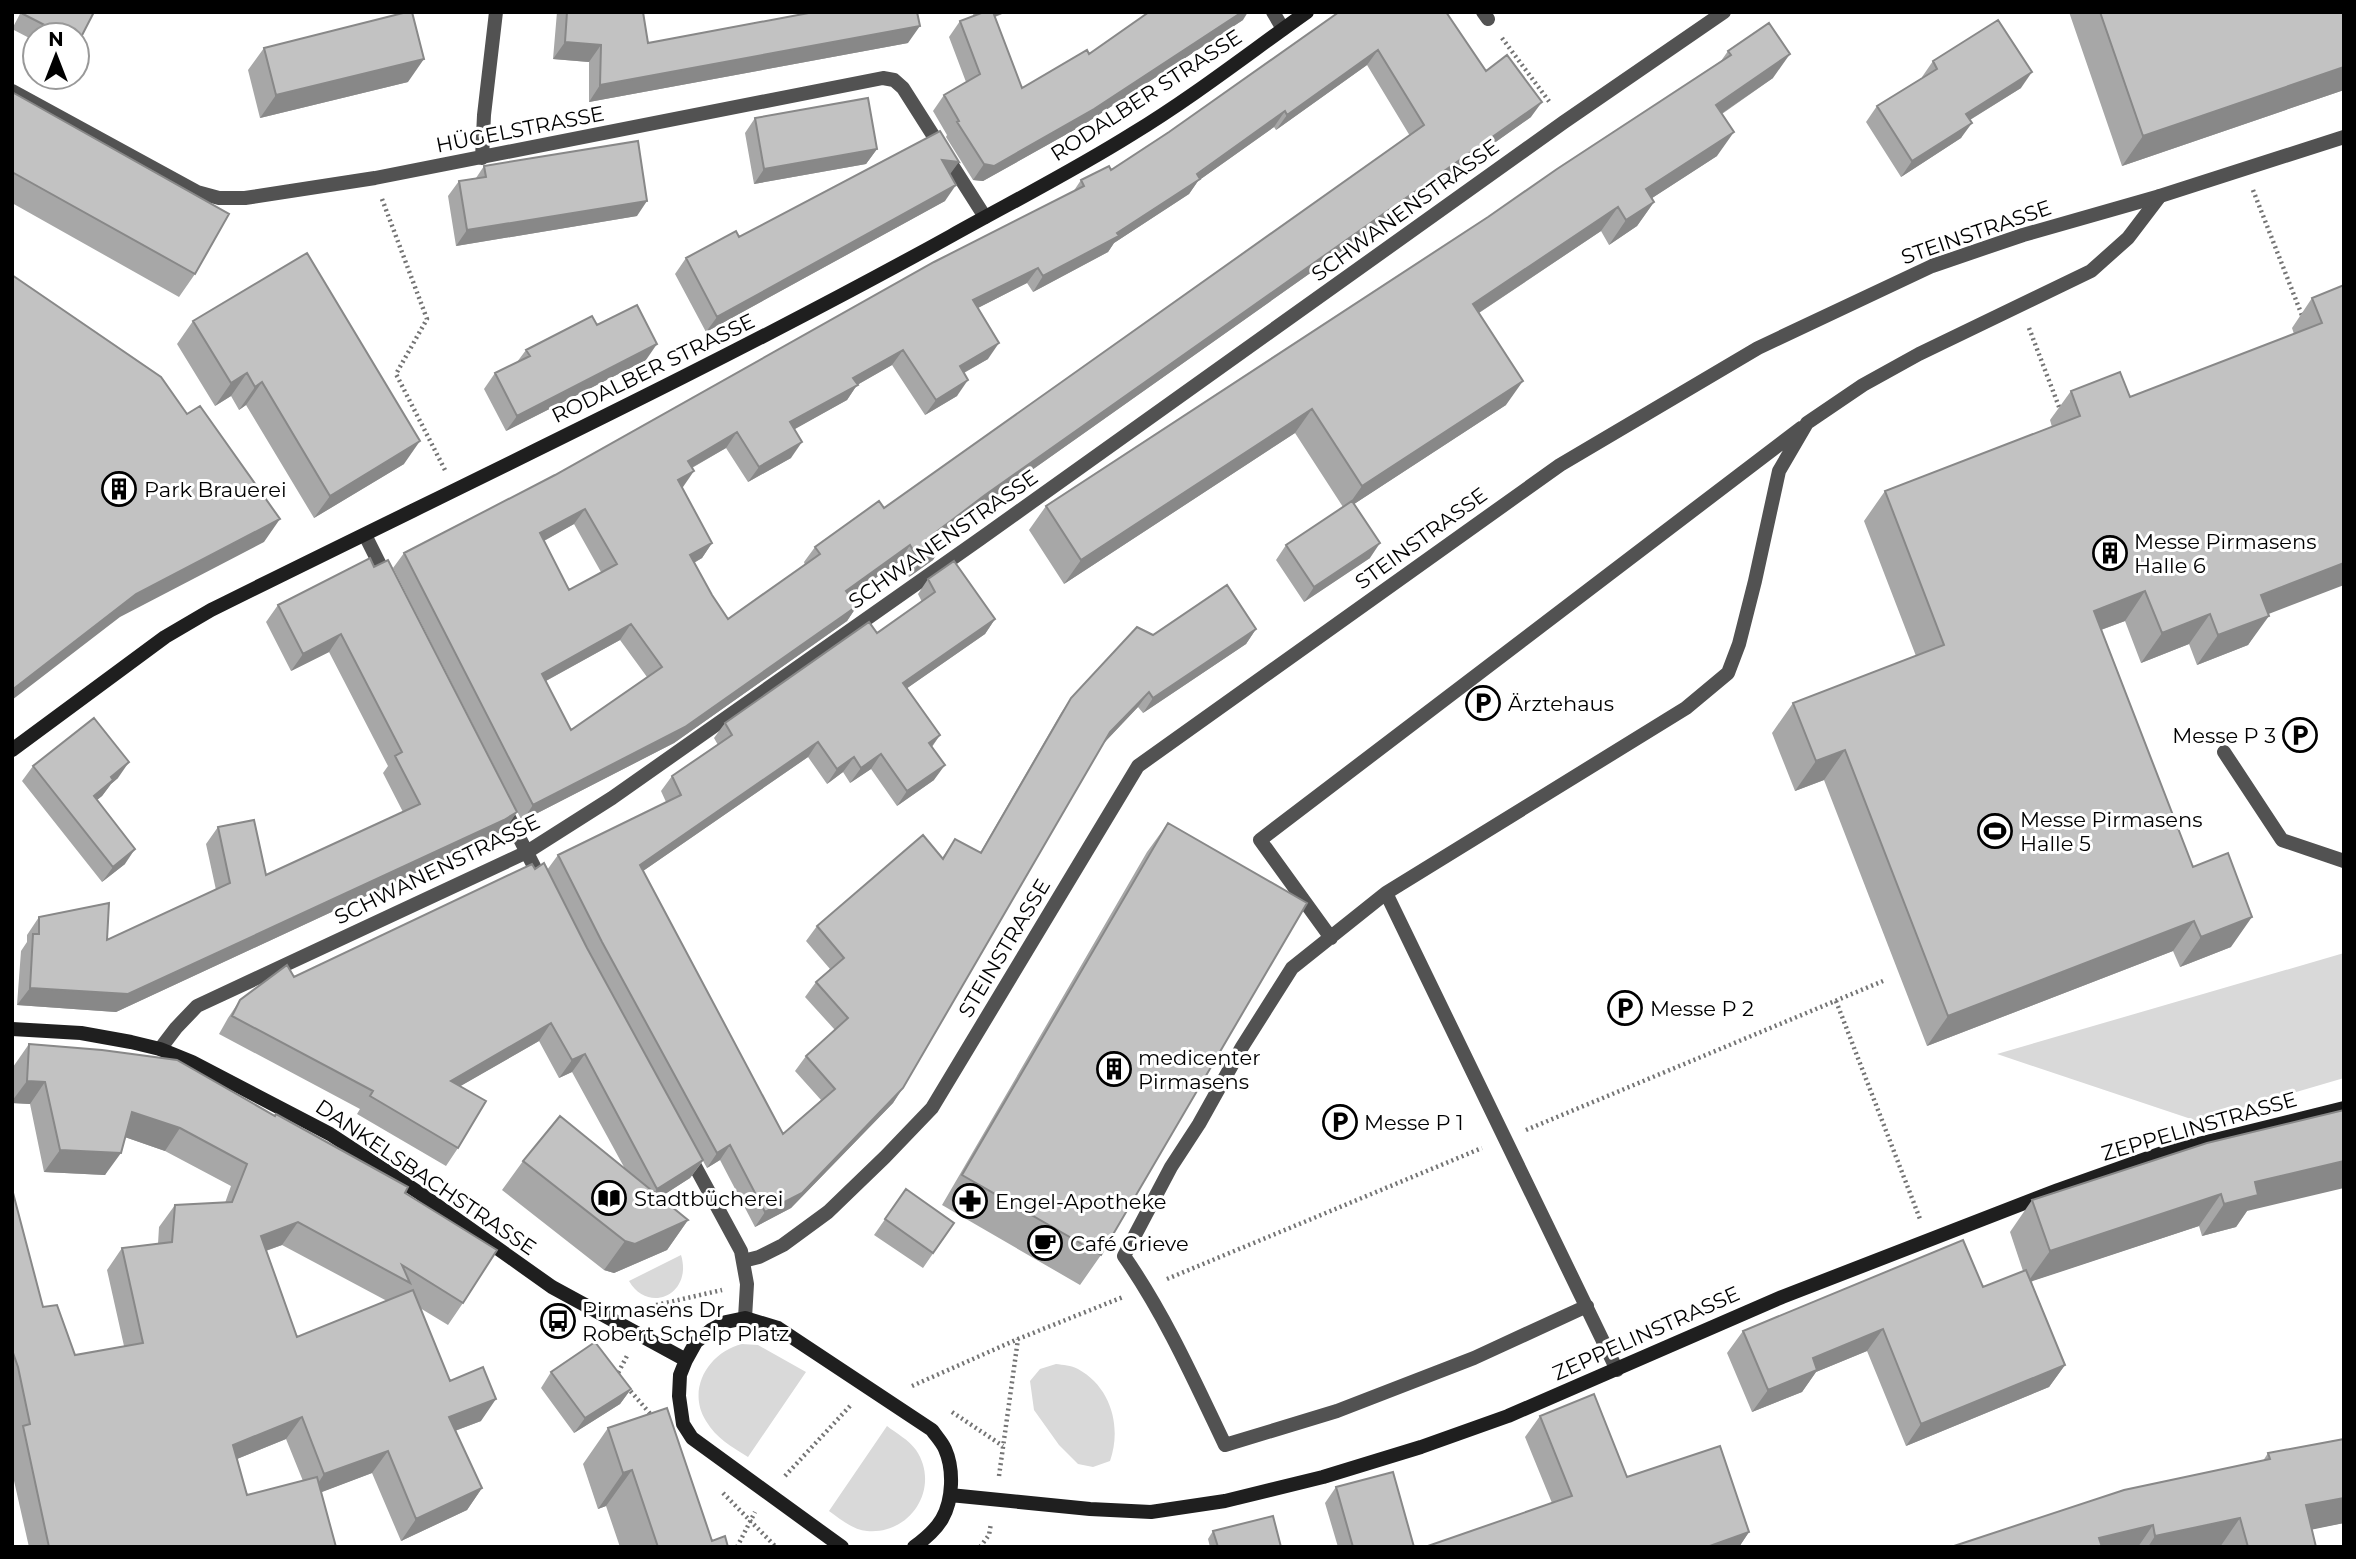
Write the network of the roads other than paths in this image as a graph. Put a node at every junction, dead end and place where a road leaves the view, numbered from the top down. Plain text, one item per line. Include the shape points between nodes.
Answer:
1 (496, 12) edge
2 (1273, 12) edge
3 (1307, 12) edge
4 (1724, 12) edge
5 (1283, 29) junction
6 (12, 91) edge
7 (2344, 137) edge
8 (482, 158) junction
9 (2160, 195) junction
10 (985, 218) junction
11 (1807, 423) junction
12 (365, 535) junction
13 (396, 596) edge
14 (12, 750) edge
15 (2224, 752) dead end
16 (495, 791) edge
17 (527, 852) junction
18 (2344, 861) edge
19 (1386, 893) junction
20 (552, 901) edge
21 (1331, 938) junction
22 (12, 1029) edge
23 (160, 1049) junction
24 (2344, 1108) edge
25 (682, 1142) edge
26 (743, 1261) junction
27 (1587, 1306) junction
28 (745, 1318) junction
29 (686, 1360) junction
30 (1618, 1370) junction
31 (950, 1495) junction
32 (838, 1546) edge
33 (914, 1547) edge

1 - 8 street
2 - 5 street
3 - 5 street, RODALBER STRASSE
4 - 17 street, SCHWANENSTRASSE via 612,798
5 - 10 street, RODALBER STRASSE via 1135,133
6 - 8 street, HÜGELSTRASSE via 197,192 219,198 245,198
7 - 9 street, STEINSTRASSE
8 - 10 street, HÜGELSTRASSE via 883,78 903,88
9 - 11 street via 2128,238 2091,271 1919,354
9 - 26 street, STEINSTRASSE via 1932,266 1758,348 1560,465 1138,766 932,1108 828,1212 783,1245
10 - 12 street, RODALBER STRASSE via 847,294
11 - 19 street via 1779,471 1755,581 1728,673 1686,708
11 - 21 street via 1260,840
12 - 13 street
12 - 14 street, RODALBER STRASSE via 165,637
15 - 18 street via 2283,840
16 - 17 street
17 - 20 street
17 - 23 street, SCHWANENSTRASSE via 197,1006
19 - 21 street
19 - 27 street
21 - 27 street via 1292,968 1165,1178 1124,1256 1181,1352 1224,1445 1337,1411
22 - 23 street, DANKELSBACHSTRASSE via 81,1033
23 - 29 street, DANKELSBACHSTRASSE via 330,1134 552,1287
24 - 30 street, ZEPPELINSTRASSE via 2162,1153 2058,1190 1782,1297
25 - 26 street
26 - 28 street
27 - 30 street
28 - 29 street via 711,1330 695,1342
28 - 31 street via 778,1328 932,1430 951,1469
29 - 32 street via 679,1396 683,1424 692,1438
30 - 31 street, ZEPPELINSTRASSE via 1421,1447 1323,1478 1224,1501 1151,1512
31 - 33 street via 943,1518

